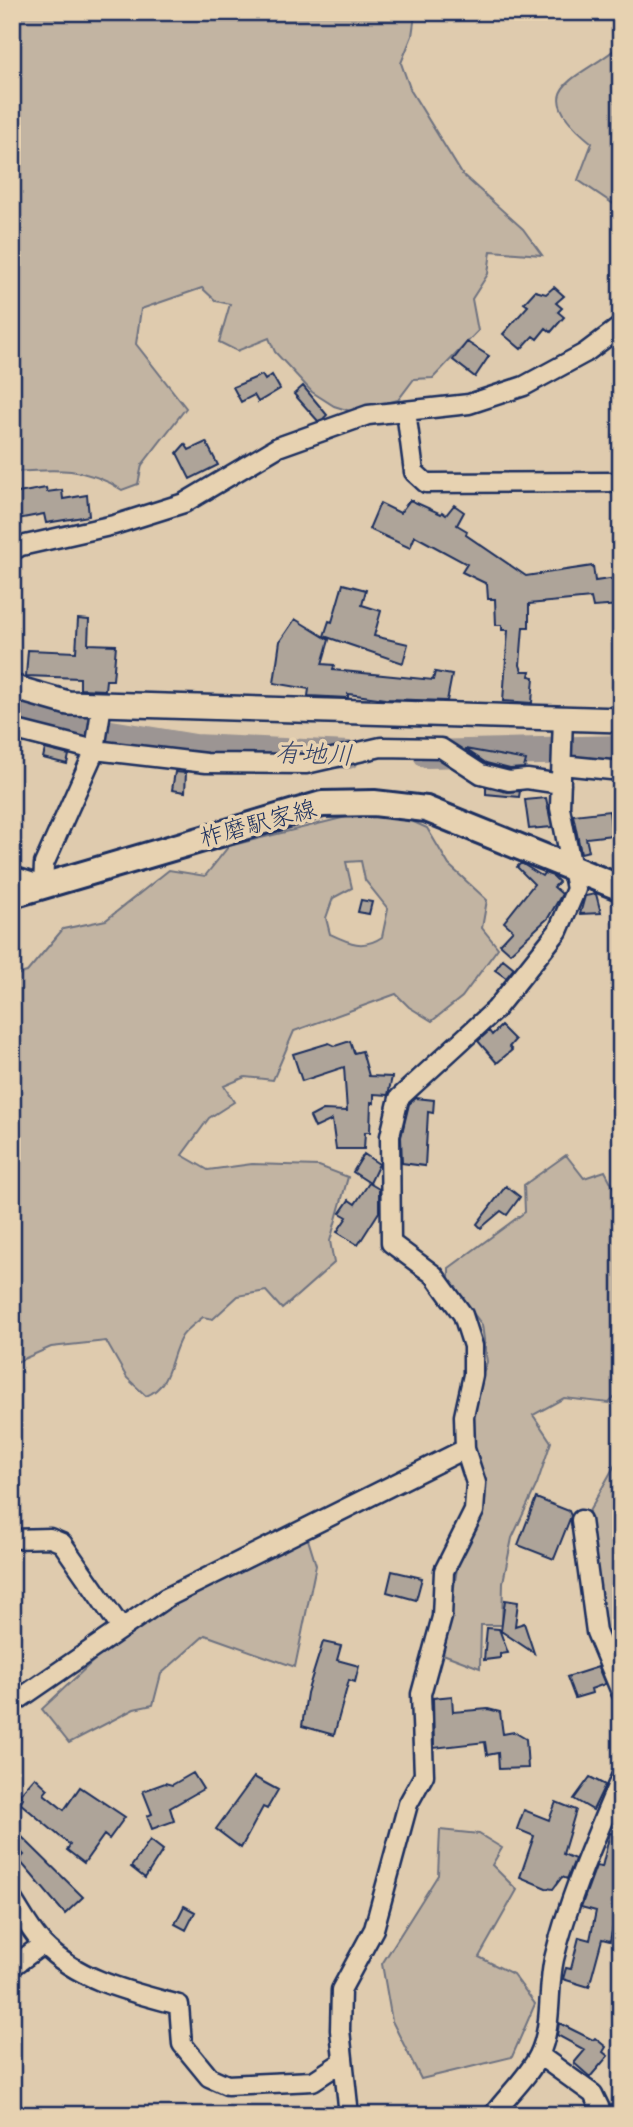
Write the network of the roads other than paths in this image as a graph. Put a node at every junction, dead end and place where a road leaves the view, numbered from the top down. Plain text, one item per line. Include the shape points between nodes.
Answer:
1 (621, 326) edge
2 (406, 411) junction
3 (621, 482) edge
4 (12, 551) edge
5 (12, 687) edge
6 (102, 704) junction
7 (621, 720) edge
8 (562, 722) junction
9 (12, 729) edge
10 (94, 750) junction
11 (562, 765) junction
12 (621, 771) edge
13 (561, 784) junction
14 (571, 869) junction
15 (12, 876) edge
16 (43, 886) junction
17 (621, 888) edge
18 (12, 895) edge
19 (466, 1449) junction
20 (581, 1520) dead end
21 (12, 1539) edge
22 (121, 1628) junction
23 (621, 1692) edge
24 (12, 1704) edge
25 (621, 1777) edge
26 (12, 1899) edge
27 (43, 1944) junction
28 (12, 1967) edge
29 (539, 2055) junction
30 (342, 2062) junction
31 (349, 2115) edge
32 (493, 2115) edge
33 (603, 2115) edge

1 - 2 street via 585,353 524,386 469,404
2 - 3 street via 414,472 426,483
2 - 4 street via 368,415 278,447 184,503
5 - 6 street via 68,703
6 - 8 street
6 - 10 street
7 - 8 street
8 - 11 street
9 - 10 street
10 - 13 street via 206,763 306,764 381,747 441,748 481,774
10 - 16 street via 44,864
11 - 12 street
11 - 13 street
13 - 14 street via 560,808
14 - 16 main road, 柞磨駅家線 via 426,808 322,804
14 - 17 main road, 柞磨駅家線
14 - 19 street via 576,889 558,931 495,1010 399,1098 390,1136 391,1243 434,1275 463,1315 473,1346 473,1375 464,1416
15 - 16 street
16 - 18 main road, 柞磨駅家線
19 - 22 street via 166,1598
19 - 30 street via 476,1483 474,1511 444,1571 442,1617 421,1694 424,1776 408,1804 374,1929 341,1990
20 - 23 street via 596,1632
21 - 22 street via 62,1542
22 - 24 street
25 - 29 street via 569,1908 554,1959
26 - 27 street
27 - 28 street
27 - 30 street via 106,1986 179,2005 183,2044 209,2077 227,2085 313,2081
29 - 32 street
29 - 33 street via 593,2094
30 - 31 street

